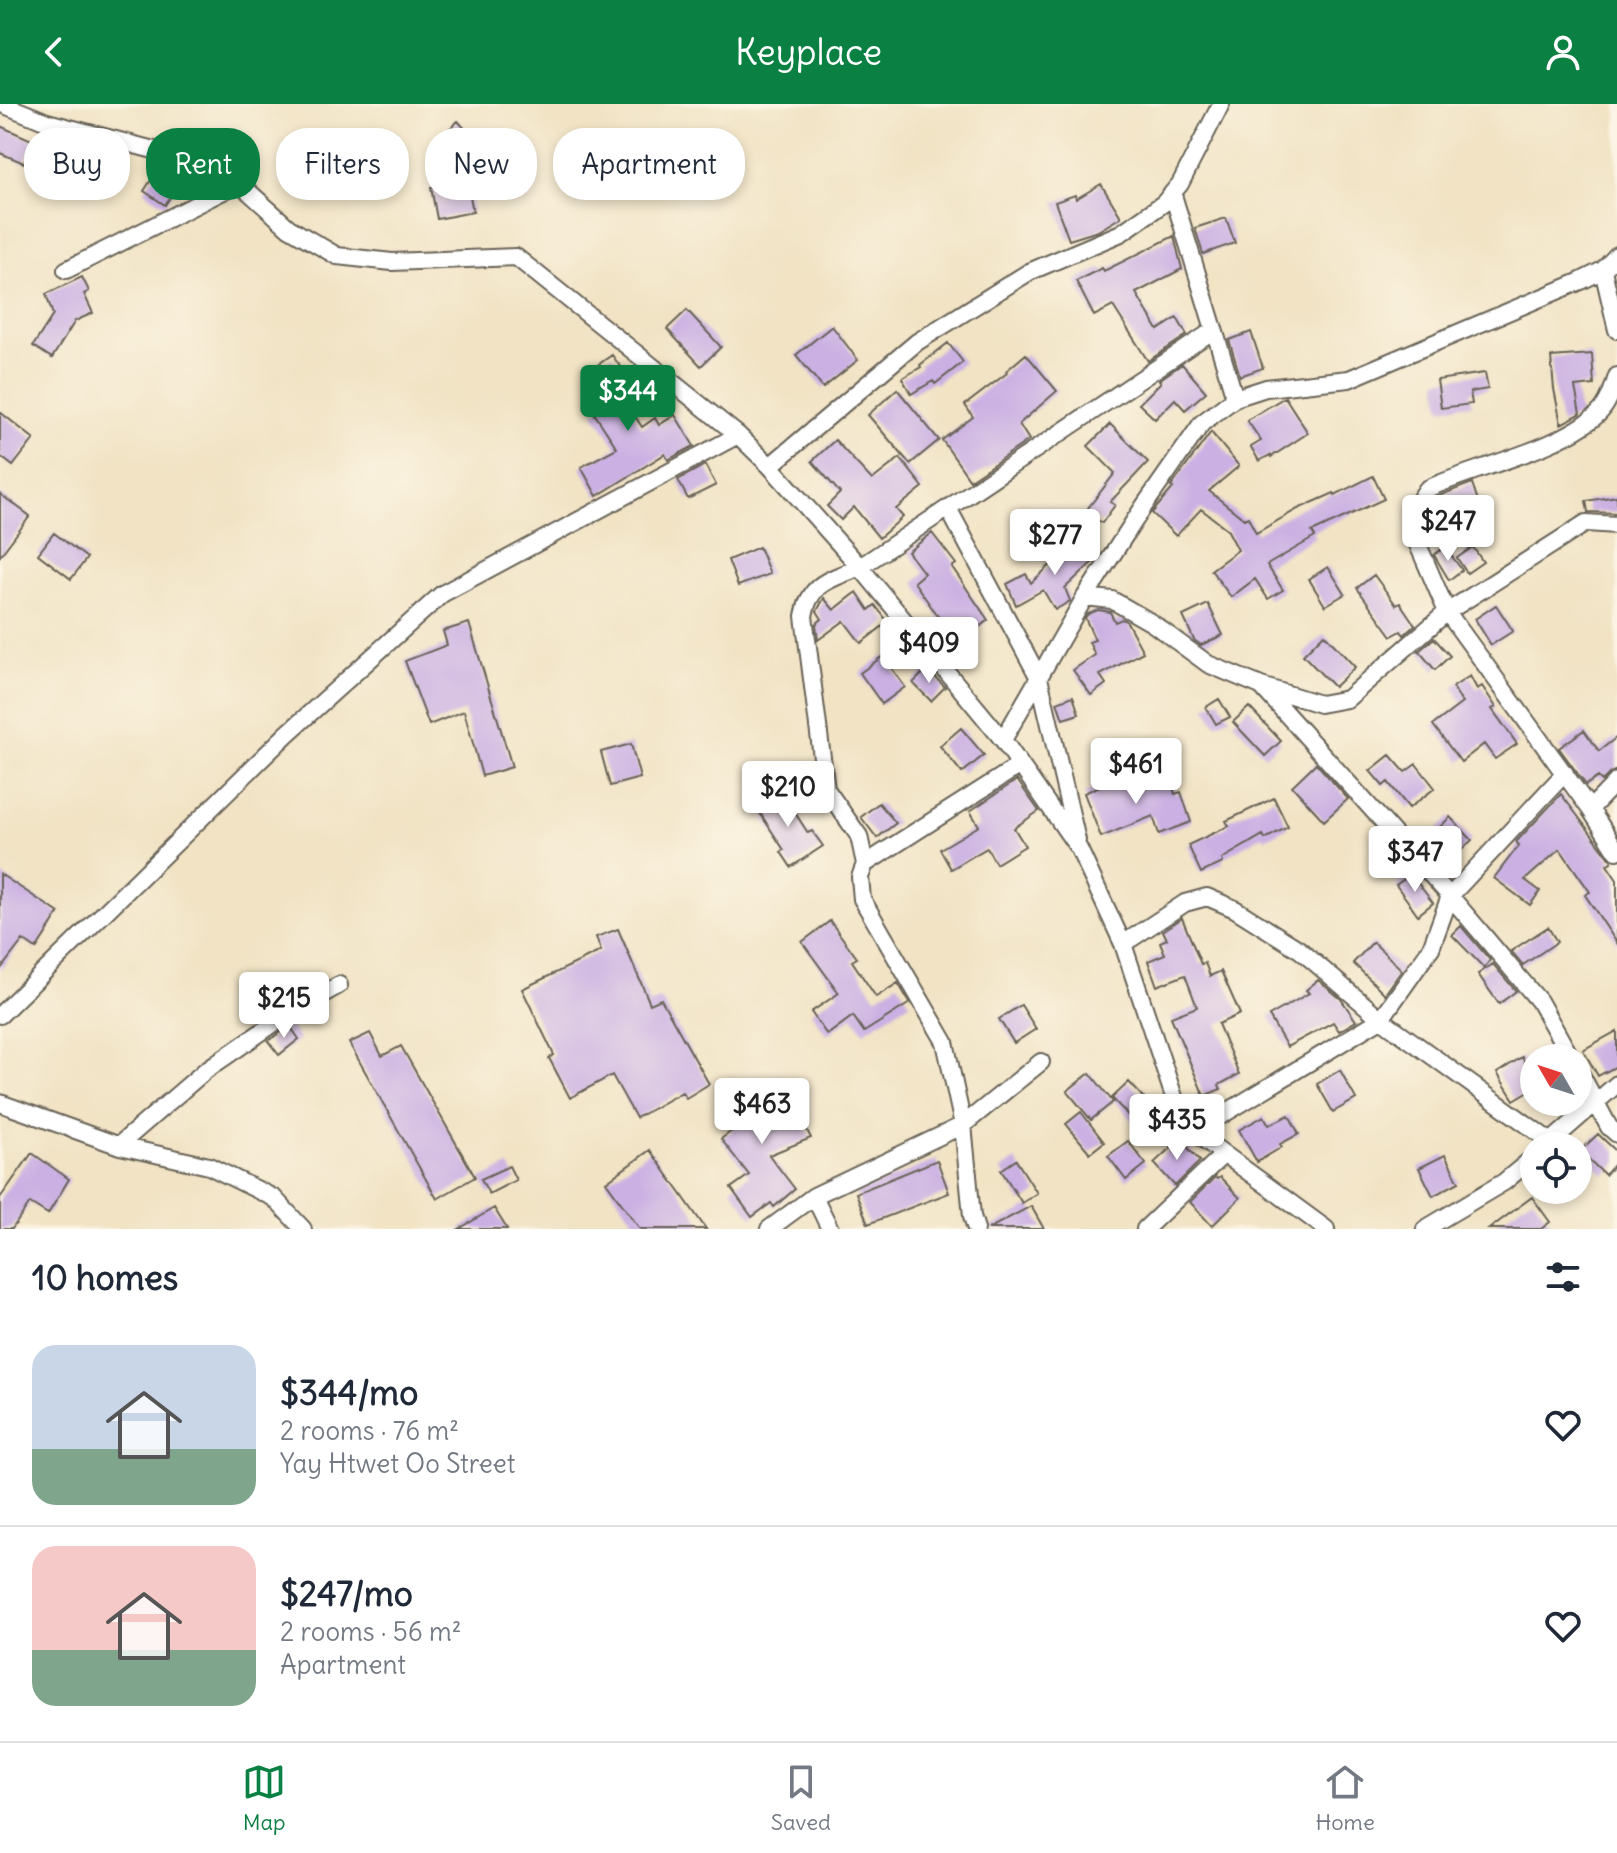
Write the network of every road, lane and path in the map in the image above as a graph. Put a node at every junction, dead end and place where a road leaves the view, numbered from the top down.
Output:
1 (2, 104) edge
2 (34, 104) edge
3 (1221, 104) edge
4 (47, 122) junction
5 (146, 148) edge
6 (1173, 195) junction
7 (205, 200) edge
8 (258, 200) edge
9 (1617, 255) edge
10 (66, 270) dead end
11 (1603, 270) junction
12 (1214, 330) junction
13 (1617, 330) edge
14 (1617, 376) edge
15 (1235, 398) junction
16 (738, 435) junction
17 (770, 466) junction
18 (948, 508) junction
19 (1617, 525) edge
20 (860, 567) junction
21 (1085, 597) junction
22 (1447, 612) junction
23 (1039, 678) junction
24 (1261, 686) junction
25 (1003, 740) junction
26 (1020, 765) junction
27 (1565, 773) junction
28 (1617, 781) edge
29 (1590, 809) junction
30 (1079, 849) junction
31 (1617, 851) edge
32 (865, 864) junction
33 (1450, 896) junction
34 (1123, 944) junction
35 (339, 985) dead end
36 (0, 1015) edge
37 (1381, 1019) junction
38 (1563, 1044) edge
39 (1041, 1062) dead end
40 (1617, 1084) edge
41 (1592, 1093) edge
42 (1596, 1100) junction
43 (0, 1103) edge
44 (963, 1125) junction
45 (1194, 1132) junction
46 (1533, 1132) edge
47 (1562, 1132) edge
48 (1617, 1134) edge
49 (119, 1145) junction
50 (1224, 1154) junction
51 (1520, 1169) edge
52 (814, 1196) junction
53 (303, 1229) edge
54 (769, 1229) edge
55 (830, 1229) edge
56 (976, 1229) edge
57 (1145, 1229) edge
58 (1326, 1229) edge
59 (1425, 1229) edge

1 - 4 street
2 - 4 street
3 - 6 street
4 - 5 street
6 - 12 street
6 - 17 street
7 - 10 street
8 - 16 street
9 - 11 street
11 - 13 street
11 - 15 street
12 - 15 street
12 - 18 street
14 - 22 street
15 - 21 street
16 - 17 street
16 - 36 street
17 - 20 street
18 - 20 street
18 - 23 street
19 - 22 street
20 - 25 street
20 - 32 street
21 - 23 street
21 - 24 street
22 - 24 street
22 - 27 street
23 - 25 street
23 - 30 street
24 - 33 street
25 - 26 street
26 - 30 street
26 - 32 street
27 - 29 street
27 - 33 street
28 - 29 street
29 - 31 street
30 - 34 street
32 - 44 street
33 - 37 street
33 - 38 street
34 - 37 street
34 - 45 street
35 - 49 street
37 - 45 street
37 - 46 street
39 - 44 street
40 - 42 street
41 - 42 street
42 - 47 street
42 - 48 street
43 - 49 street
44 - 52 street
44 - 56 street
45 - 50 street
49 - 53 street
50 - 57 street
50 - 58 street
51 - 59 street
52 - 54 street
52 - 55 street

